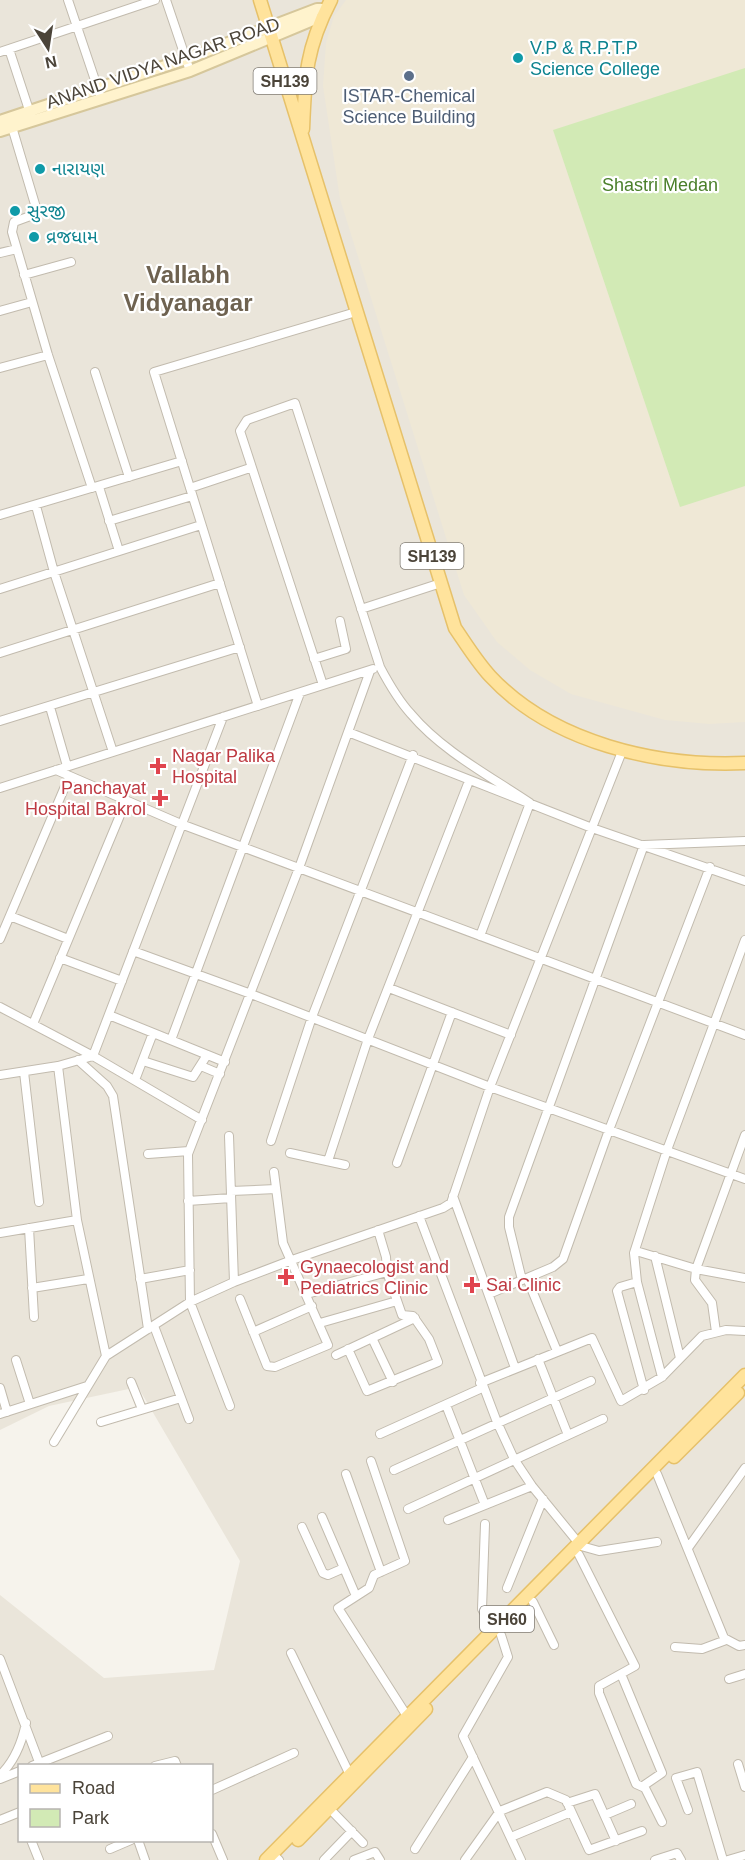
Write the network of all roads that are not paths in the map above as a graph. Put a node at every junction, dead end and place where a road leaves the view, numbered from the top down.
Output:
1 (68, 0) edge
2 (155, 0) edge
3 (166, 0) edge
4 (260, 0) edge
5 (322, 9) edge
6 (76, 25) junction
7 (270, 33) junction
8 (9, 49) junction
9 (0, 52) edge
10 (186, 60) junction
11 (190, 71) junction
12 (99, 93) junction
13 (31, 115) junction
14 (0, 121) edge
15 (12, 127) junction
16 (0, 131) edge
17 (303, 138) junction
18 (17, 249) junction
19 (0, 253) edge
20 (71, 262) dead end
21 (24, 275) junction
22 (32, 302) junction
23 (0, 311) edge
24 (357, 312) junction
25 (48, 355) junction
26 (0, 368) edge
27 (95, 372) dead end
28 (182, 461) junction
29 (250, 468) junction
30 (129, 477) junction
31 (95, 488) junction
32 (191, 492) junction
33 (36, 506) junction
34 (0, 515) edge
35 (109, 520) junction
36 (201, 525) junction
37 (119, 551) junction
38 (54, 572) junction
39 (220, 583) junction
40 (441, 583) junction
41 (0, 589) edge
42 (361, 609) junction
43 (340, 621) dead end
44 (73, 629) junction
45 (240, 647) junction
46 (0, 653) edge
47 (315, 659) junction
48 (380, 668) junction
49 (369, 670) junction
50 (323, 685) junction
51 (300, 693) junction
52 (94, 694) junction
53 (258, 706) junction
54 (50, 707) junction
55 (223, 717) junction
56 (0, 721) edge
57 (348, 732) junction
58 (623, 749) junction
59 (113, 752) junction
60 (413, 756) junction
61 (745, 763) edge
62 (67, 766) junction
63 (56, 771) junction
64 (69, 777) junction
65 (470, 781) junction
66 (0, 788) edge
67 (126, 801) junction
68 (530, 803) junction
69 (181, 824) junction
70 (592, 828) junction
71 (745, 841) edge
72 (644, 845) junction
73 (241, 846) junction
74 (710, 867) junction
75 (299, 868) junction
76 (745, 881) edge
77 (360, 891) junction
78 (419, 913) junction
79 (10, 916) junction
80 (480, 936) junction
81 (0, 939) edge
82 (68, 939) junction
83 (745, 940) edge
84 (133, 951) junction
85 (60, 958) junction
86 (541, 958) junction
87 (194, 973) junction
88 (594, 979) junction
89 (122, 981) junction
90 (389, 988) junction
91 (251, 994) junction
92 (657, 1002) junction
93 (0, 1006) edge
94 (452, 1012) junction
95 (109, 1015) junction
96 (312, 1017) junction
97 (714, 1023) junction
98 (33, 1024) junction
99 (153, 1033) junction
100 (510, 1035) junction
101 (745, 1035) edge
102 (368, 1039) junction
103 (171, 1040) junction
104 (207, 1055) junction
105 (93, 1056) junction
106 (78, 1060) junction
107 (143, 1061) junction
108 (225, 1062) junction
109 (432, 1064) junction
110 (58, 1066) junction
111 (201, 1066) junction
112 (24, 1072) junction
113 (220, 1074) junction
114 (0, 1075) edge
115 (135, 1080) junction
116 (490, 1087) junction
117 (548, 1108) junction
118 (202, 1120) junction
119 (609, 1130) junction
120 (745, 1135) edge
121 (229, 1136) dead end
122 (271, 1141) dead end
123 (667, 1150) junction
124 (189, 1151) junction
125 (290, 1153) dead end
126 (148, 1154) dead end
127 (328, 1161) junction
128 (397, 1163) dead end
129 (345, 1165) dead end
130 (274, 1172) dead end
131 (730, 1173) junction
132 (745, 1179) edge
133 (276, 1189) junction
134 (231, 1195) junction
135 (453, 1196) junction
136 (188, 1201) junction
137 (39, 1202) dead end
138 (419, 1216) junction
139 (77, 1220) junction
140 (29, 1228) junction
141 (378, 1230) junction
142 (0, 1233) edge
143 (636, 1251) junction
144 (655, 1256) junction
145 (292, 1260) junction
146 (696, 1269) junction
147 (190, 1270) junction
148 (387, 1272) junction
149 (745, 1278) edge
150 (88, 1279) junction
151 (140, 1279) junction
152 (524, 1279) junction
153 (234, 1282) junction
154 (637, 1282) junction
155 (32, 1288) junction
156 (307, 1294) junction
157 (489, 1294) junction
158 (240, 1299) dead end
159 (397, 1301) junction
160 (190, 1302) junction
161 (312, 1306) junction
162 (34, 1317) dead end
163 (415, 1318) junction
164 (320, 1323) junction
165 (151, 1328) junction
166 (745, 1331) edge
167 (254, 1332) junction
168 (716, 1332) junction
169 (372, 1338) junction
170 (348, 1349) junction
171 (557, 1351) junction
172 (336, 1355) dead end
173 (106, 1356) junction
174 (680, 1358) junction
175 (538, 1359) junction
176 (16, 1360) dead end
177 (515, 1368) junction
178 (745, 1375) edge
179 (662, 1377) junction
180 (591, 1381) dead end
181 (131, 1382) dead end
182 (393, 1382) junction
183 (481, 1385) junction
184 (87, 1386) junction
185 (745, 1386) edge
186 (0, 1388) edge
187 (644, 1390) junction
188 (181, 1398) junction
189 (553, 1398) junction
190 (30, 1404) junction
191 (446, 1405) junction
192 (230, 1406) dead end
193 (142, 1409) junction
194 (4, 1413) edge
195 (189, 1419) dead end
196 (603, 1419) dead end
197 (101, 1422) dead end
198 (498, 1424) junction
199 (380, 1434) dead end
200 (568, 1435) junction
201 (54, 1442) dead end
202 (460, 1442) junction
203 (514, 1458) junction
204 (370, 1461) dead end
205 (745, 1468) edge
206 (394, 1470) dead end
207 (346, 1474) dead end
208 (657, 1474) junction
209 (474, 1478) junction
210 (532, 1486) junction
211 (543, 1499) junction
212 (485, 1505) junction
213 (408, 1509) dead end
214 (322, 1517) dead end
215 (448, 1520) dead end
216 (484, 1524) dead end
217 (302, 1527) dead end
218 (657, 1542) dead end
219 (688, 1548) junction
220 (581, 1549) junction
221 (344, 1568) junction
222 (381, 1572) junction
223 (507, 1588) dead end
224 (356, 1596) junction
225 (533, 1602) junction
226 (498, 1633) junction
227 (726, 1640) junction
228 (745, 1645) edge
229 (554, 1646) dead end
230 (675, 1647) dead end
231 (291, 1653) dead end
232 (0, 1659) edge
233 (621, 1674) junction
234 (745, 1674) edge
235 (0, 1679) edge
236 (729, 1679) dead end
237 (14, 1694) junction
238 (407, 1716) junction
239 (26, 1722) junction
240 (108, 1736) dead end
241 (294, 1753) dead end
242 (473, 1757) junction
243 (36, 1764) edge
244 (163, 1764) edge
245 (176, 1764) edge
246 (738, 1764) dead end
247 (18, 1772) edge
248 (350, 1775) junction
249 (0, 1777) edge
250 (643, 1786) junction
251 (745, 1787) edge
252 (213, 1790) edge
253 (567, 1803) junction
254 (631, 1804) dead end
255 (329, 1808) junction
256 (688, 1810) dead end
257 (500, 1811) junction
258 (571, 1812) junction
259 (18, 1813) edge
260 (605, 1815) junction
261 (0, 1820) edge
262 (662, 1822) dead end
263 (352, 1831) junction
264 (642, 1831) dead end
265 (213, 1836) edge
266 (511, 1837) junction
267 (616, 1841) junction
268 (32, 1842) edge
269 (126, 1842) edge
270 (139, 1842) edge
271 (363, 1843) dead end
272 (110, 1849) dead end
273 (415, 1849) dead end
274 (745, 1855) edge
275 (39, 1860) edge
276 (145, 1860) edge
277 (223, 1860) edge
278 (266, 1860) edge
279 (278, 1860) edge
280 (324, 1860) edge
281 (354, 1860) edge
282 (380, 1860) edge
283 (465, 1860) edge
284 (521, 1860) edge
285 (655, 1860) edge
286 (681, 1860) edge
287 (723, 1860) edge
288 (728, 1860) edge

1 - 6 street
2 - 6 street
3 - 10 street
4 - 7 main road, SH139
5 - 7 main road, ANAND VIDYA NAGAR ROAD
5 - 17 main road
6 - 8 street
6 - 12 street
7 - 10 main road, ANAND VIDYA NAGAR ROAD
7 - 11 main road, ANAND VIDYA NAGAR ROAD
7 - 17 main road, SH139
8 - 9 street
8 - 13 street
10 - 11 street
10 - 12 main road, ANAND VIDYA NAGAR ROAD
11 - 12 main road, ANAND VIDYA NAGAR ROAD
12 - 13 main road, ANAND VIDYA NAGAR ROAD
13 - 14 main road, ANAND VIDYA NAGAR ROAD
13 - 15 main road, ANAND VIDYA NAGAR ROAD
15 - 16 main road, ANAND VIDYA NAGAR ROAD
15 - 18 street
17 - 24 main road, SH139
18 - 19 street
18 - 21 street
20 - 21 street
21 - 22 street
22 - 23 street
22 - 25 street
24 - 28 street
24 - 40 main road, SH139
25 - 26 street
25 - 31 street
27 - 30 street
28 - 30 street
28 - 32 street
29 - 32 street
29 - 42 street
29 - 47 street
30 - 31 street
31 - 33 street
31 - 35 street
32 - 35 street
32 - 36 street
33 - 34 street
33 - 38 street
35 - 37 street
36 - 37 street
36 - 39 street
37 - 38 street
38 - 41 street
38 - 44 street
39 - 44 street
39 - 45 street
40 - 42 street
40 - 58 main road, SH139
42 - 48 street
43 - 47 street
44 - 46 street
44 - 52 street
45 - 52 street
45 - 53 street
47 - 50 street
48 - 49 street
48 - 68 street
49 - 50 street
49 - 57 street
50 - 51 street
51 - 53 street
51 - 73 street
52 - 54 street
52 - 59 street
53 - 55 street
54 - 56 street
54 - 62 street
55 - 59 street
55 - 69 street
57 - 60 street
57 - 75 street
58 - 61 main road, SH139
58 - 70 street
59 - 62 street
60 - 65 street
60 - 77 street
62 - 63 street
63 - 64 street
63 - 66 street
64 - 67 street
64 - 79 street
65 - 68 street
65 - 78 street
67 - 69 street
67 - 82 street
68 - 70 street
68 - 80 street
69 - 73 street
69 - 84 street
70 - 72 street
70 - 86 street
71 - 72 street
72 - 74 street
72 - 88 street
73 - 75 street
73 - 87 street
74 - 76 street
74 - 92 street
75 - 77 street
75 - 91 street
77 - 78 street
77 - 96 street
78 - 80 street
78 - 90 street
79 - 81 street
79 - 82 street
80 - 86 street
82 - 85 street
83 - 97 street
84 - 87 street
84 - 89 street
85 - 89 street
85 - 98 street
86 - 88 street
86 - 100 street
87 - 91 street
87 - 103 street
88 - 92 street
88 - 117 street
89 - 95 street
90 - 94 street
90 - 102 street
91 - 96 street
91 - 108 street
92 - 97 street
92 - 119 street
93 - 98 street
94 - 100 street
94 - 109 street
95 - 99 street
95 - 105 street
96 - 102 street
96 - 122 street
97 - 101 street
97 - 123 street
98 - 105 street
99 - 103 street
99 - 107 street
100 - 116 street
102 - 109 street
102 - 127 street
103 - 104 street
104 - 108 street
104 - 111 street
105 - 106 street
105 - 115 street
106 - 110 street
106 - 151 street
107 - 111 street
107 - 115 street
108 - 113 street
109 - 116 street
109 - 128 street
110 - 112 street
110 - 139 street
111 - 113 street
112 - 114 street
112 - 137 street
113 - 118 street
115 - 118 street
116 - 117 street
116 - 135 street
117 - 119 street
117 - 152 street
118 - 124 street
119 - 123 street
119 - 152 street
120 - 131 street
121 - 134 street
123 - 131 street
123 - 143 street
124 - 126 street
124 - 136 street
125 - 127 street
127 - 129 street
130 - 133 street
131 - 132 street
131 - 146 street
133 - 134 street
133 - 145 street
134 - 136 street
134 - 153 street
135 - 138 street
135 - 157 street
136 - 147 street
138 - 141 street
138 - 183 street
139 - 140 street
139 - 150 street
140 - 142 street
140 - 155 street
141 - 145 street
141 - 148 street
143 - 144 street
143 - 154 street
144 - 146 street
144 - 174 street
145 - 153 street
145 - 156 street
146 - 149 street
146 - 168 street
147 - 151 street
147 - 160 street
148 - 156 street
148 - 159 street
150 - 155 street
150 - 173 street
151 - 165 street
152 - 157 street
152 - 171 street
153 - 160 street
154 - 179 street
154 - 187 street
155 - 162 street
156 - 161 street
157 - 177 street
158 - 167 street
159 - 163 street
159 - 164 street
160 - 165 street
160 - 192 street
161 - 164 street
161 - 167 street
163 - 169 street
163 - 182 street
164 - 167 street
165 - 173 street
165 - 188 street
166 - 168 street
168 - 174 street
169 - 170 street
169 - 182 street
170 - 172 street
170 - 182 street
171 - 175 street
171 - 187 street
173 - 184 street
174 - 179 street
175 - 177 street
175 - 189 street
176 - 190 street
177 - 183 street
178 - 220 main road, SH60
179 - 187 street
180 - 189 street
181 - 193 street
183 - 191 street
183 - 198 street
184 - 190 street
184 - 201 street
185 - 208 main road, SH60
186 - 194 street
188 - 193 street
188 - 195 street
189 - 198 street
189 - 200 street
190 - 194 street
191 - 199 street
191 - 202 street
193 - 197 street
196 - 200 street
198 - 202 street
198 - 203 street
200 - 203 street
202 - 206 street
202 - 209 street
203 - 209 street
203 - 210 street
204 - 222 street
205 - 219 street
207 - 222 street
208 - 219 street
208 - 220 main road, SH60
209 - 212 street
209 - 213 street
210 - 211 street
210 - 212 street
211 - 220 street
211 - 223 street
212 - 215 street
214 - 221 street
216 - 226 street
217 - 221 street
218 - 220 street
219 - 227 street
220 - 225 main road, SH60
220 - 226 main road, SH60
220 - 233 street
221 - 224 street
222 - 224 street
224 - 238 street
225 - 226 main road, SH60
225 - 229 street
226 - 238 main road, SH60
226 - 242 street
226 - 255 main road, SH60
227 - 228 street
227 - 230 street
231 - 248 street
232 - 237 street
233 - 250 street
233 - 250 street
234 - 236 street
235 - 237 street
237 - 239 street
238 - 248 main road, SH60
239 - 243 street
239 - 249 street
240 - 243 street
241 - 252 street
242 - 257 street
242 - 273 street
244 - 245 street
246 - 251 street
247 - 249 street
248 - 278 main road, SH60
250 - 262 street
253 - 257 street
253 - 258 street
253 - 260 street
254 - 260 street
255 - 263 street
255 - 279 main road, SH60
256 - 287 street
257 - 266 street
257 - 283 street
258 - 266 street
258 - 267 street
259 - 261 street
260 - 267 street
263 - 271 street
263 - 280 street
264 - 267 street
265 - 277 street
266 - 284 street
268 - 275 street
269 - 272 street
270 - 276 street
274 - 288 street
281 - 282 street
285 - 286 street

